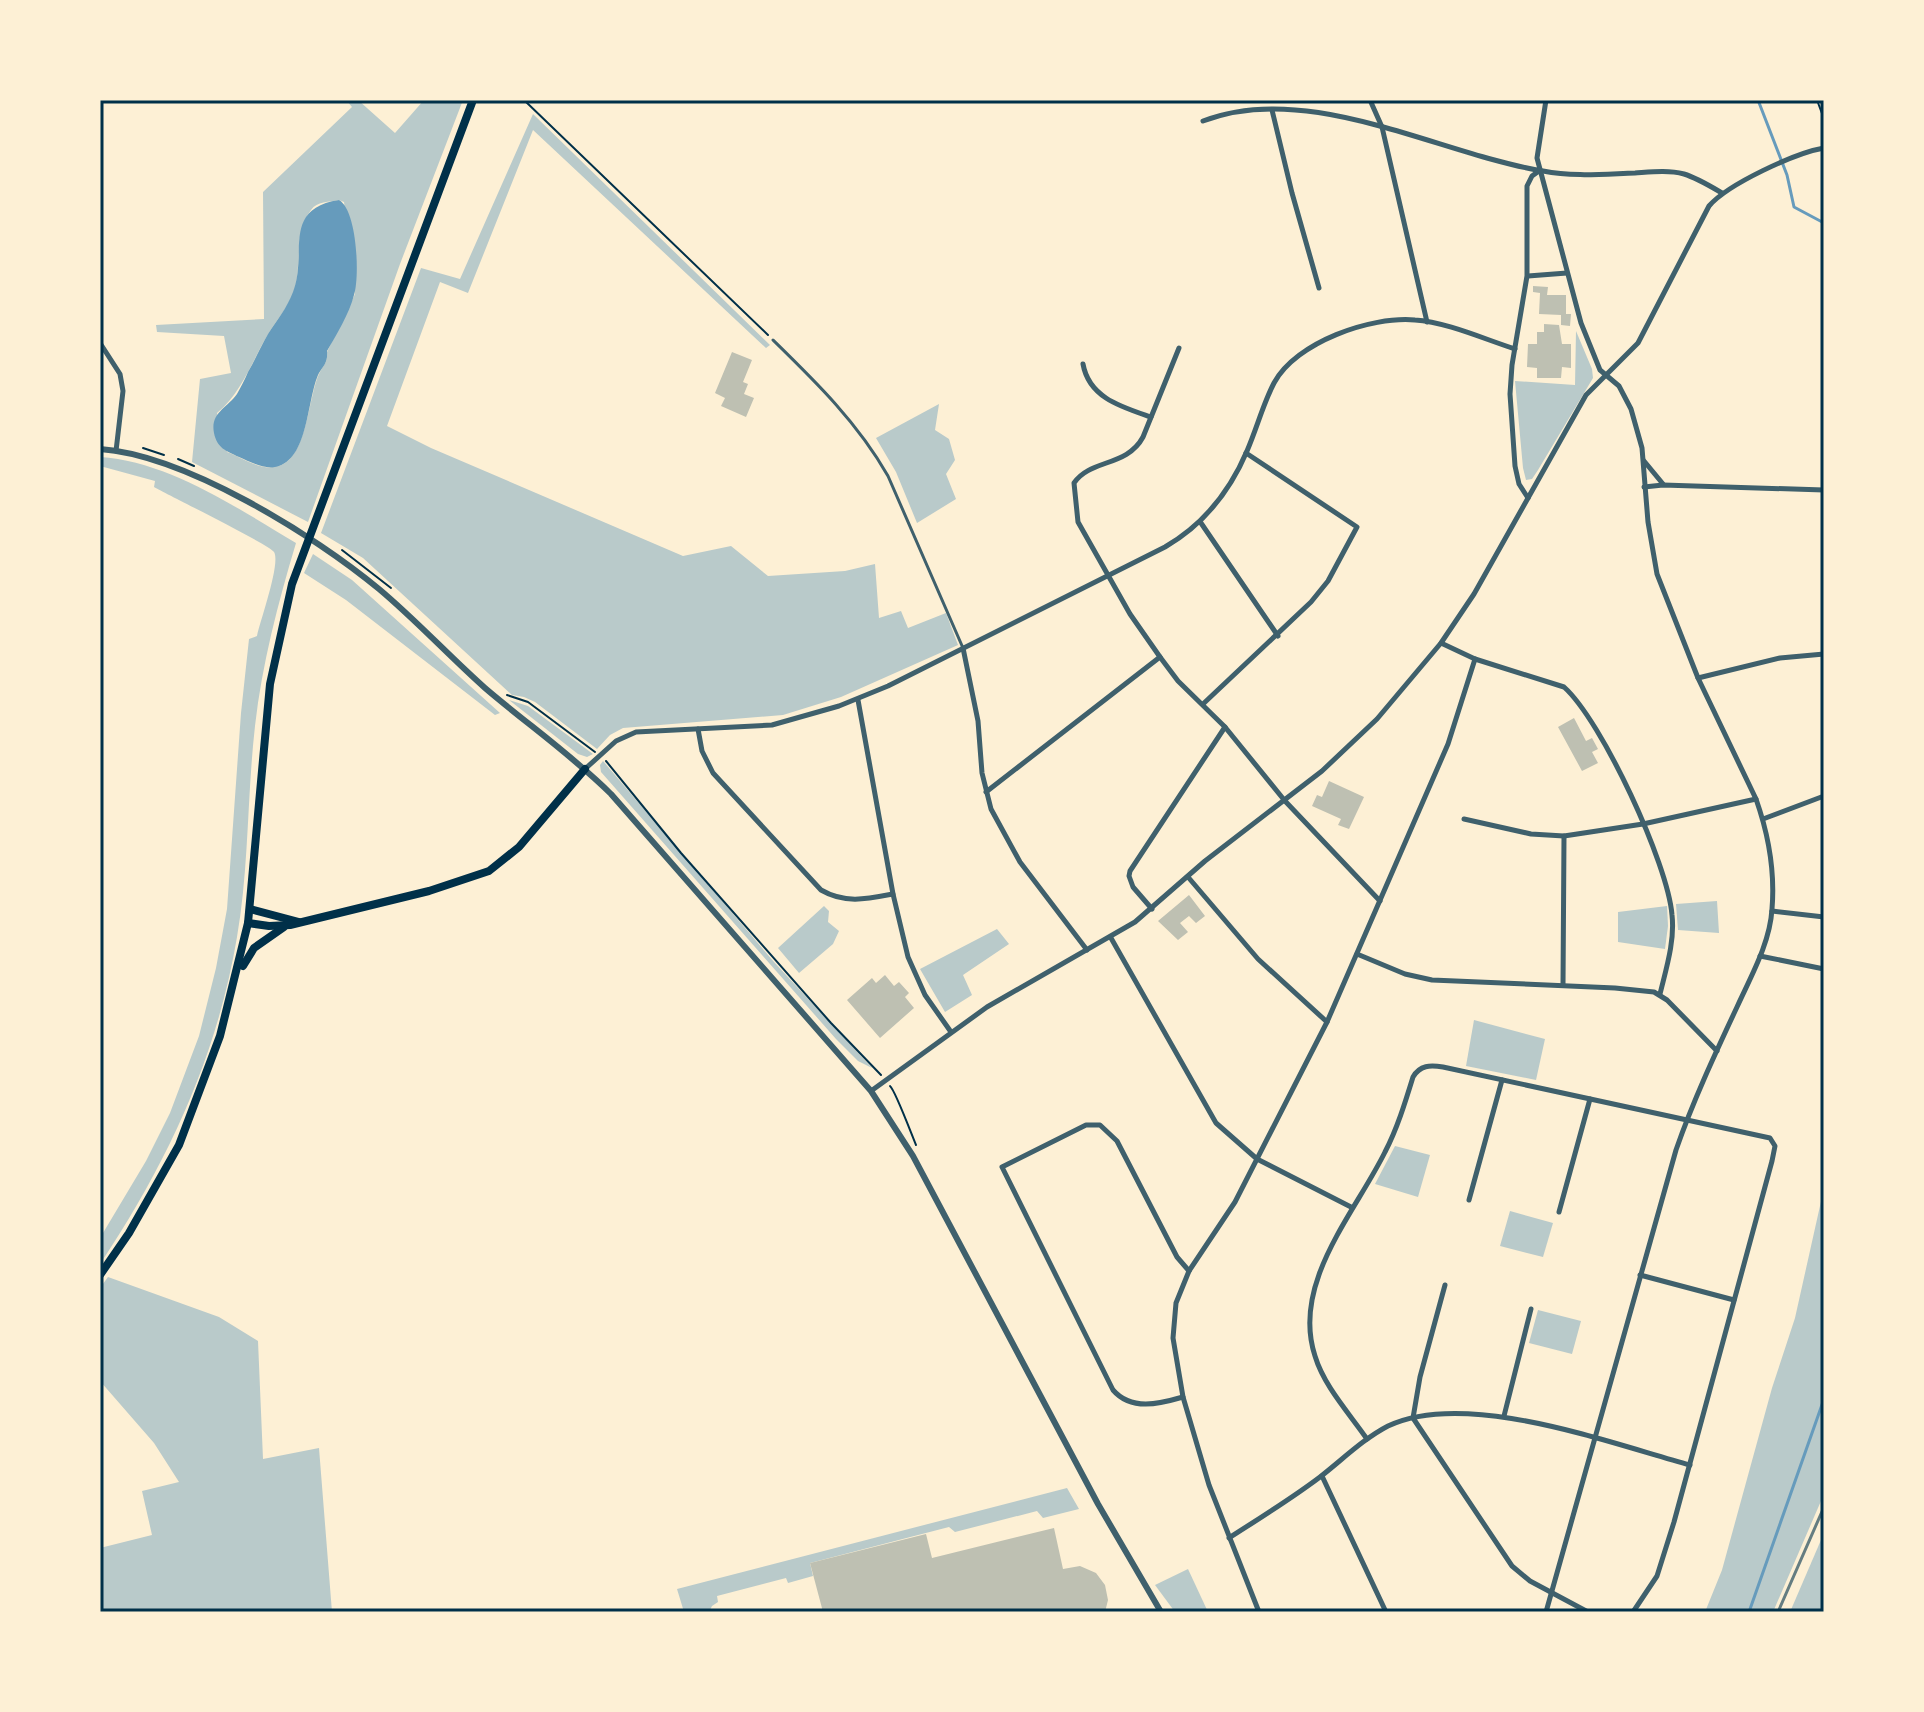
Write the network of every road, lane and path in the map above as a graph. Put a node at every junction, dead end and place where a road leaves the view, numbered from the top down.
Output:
1 (473, 100) edge
2 (524, 100) edge
3 (1370, 100) edge
4 (1546, 100) edge
5 (1817, 100) edge
6 (1272, 110) junction
7 (1824, 119) edge
8 (1203, 121) dead end
9 (1382, 127) junction
10 (1824, 148) edge
11 (1539, 171) junction
12 (1722, 193) junction
13 (1567, 273) junction
14 (1527, 276) junction
15 (1319, 288) dead end
16 (1427, 322) junction
17 (773, 340) joint
18 (100, 343) edge
19 (1179, 348) dead end
20 (1515, 349) junction
21 (1083, 364) dead end
22 (1604, 375) junction
23 (1151, 417) junction
24 (100, 449) edge
25 (116, 451) junction
26 (1246, 453) junction
27 (1643, 459) junction
28 (1663, 485) junction
29 (1644, 487) junction
30 (1824, 490) edge
31 (1528, 498) junction
32 (1201, 523) junction
33 (333, 544) dead end
34 (1109, 577) junction
35 (392, 589) dead end
36 (1278, 636) junction
37 (1441, 643) junction
38 (963, 648) junction
39 (1824, 654) edge
40 (1160, 657) junction
41 (1475, 659) junction
42 (1698, 678) junction
43 (507, 695) dead end
44 (858, 700) junction
45 (1203, 704) junction
46 (1225, 727) junction
47 (698, 729) junction
48 (594, 751) dead end
49 (606, 762) dead end
50 (585, 769) junction
51 (986, 792) junction
52 (1824, 796) edge
53 (1756, 799) junction
54 (1285, 801) junction
55 (1464, 819) dead end
56 (1763, 819) junction
57 (1643, 824) junction
58 (1564, 836) junction
59 (1188, 877) junction
60 (893, 894) junction
61 (1380, 901) junction
62 (250, 909) junction
63 (1152, 909) junction
64 (1772, 911) junction
65 (1824, 917) edge
66 (300, 922) junction
67 (248, 923) junction
68 (284, 926) junction
69 (1111, 938) junction
70 (1087, 950) junction
71 (1357, 954) junction
72 (1760, 956) junction
73 (1824, 969) edge
74 (236, 982) junction
75 (1563, 985) junction
76 (1660, 994) junction
77 (1327, 1022) junction
78 (951, 1032) junction
79 (1717, 1051) junction
80 (885, 1080) junction
81 (1502, 1080) junction
82 (871, 1091) junction
83 (1590, 1099) junction
84 (1686, 1120) junction
85 (920, 1154) dead end
86 (1257, 1159) junction
87 (1469, 1200) dead end
88 (1351, 1207) junction
89 (1559, 1212) dead end
90 (1189, 1271) junction
91 (100, 1275) edge
92 (1640, 1275) junction
93 (1445, 1285) dead end
94 (1734, 1300) junction
95 (1531, 1309) dead end
96 (1183, 1397) junction
97 (1504, 1416) junction
98 (1413, 1418) junction
99 (1367, 1439) junction
100 (1595, 1440) junction
101 (1690, 1465) junction
102 (1322, 1476) junction
103 (1229, 1538) junction
104 (1552, 1593) junction
105 (1161, 1612) edge
106 (1259, 1612) edge
107 (1386, 1612) edge
108 (1546, 1612) edge
109 (1588, 1612) edge
110 (1633, 1612) edge

1 - 62 main road
2 - 17 path
3 - 9 street
4 - 11 street
5 - 7 path
6 - 8 street
6 - 9 street
6 - 15 street
9 - 11 street
9 - 16 street
10 - 12 street
11 - 12 street
11 - 13 street
11 - 14 street
12 - 22 street
13 - 14 street
13 - 22 street
14 - 20 street
16 - 20 street
16 - 26 street
17 - 38 lane
18 - 25 street
19 - 23 street
20 - 31 street
21 - 23 street
22 - 27 street
22 - 31 street
23 - 34 street
24 - 25 street
25 - 50 street
26 - 32 street
26 - 36 street
27 - 28 street
27 - 29 street
28 - 29 street
28 - 30 street
29 - 42 street
31 - 37 street
32 - 34 street
32 - 36 street
33 - 35 path
34 - 38 street
34 - 40 street
36 - 45 street
37 - 41 street
37 - 54 street
38 - 44 street
38 - 51 street
39 - 42 street
40 - 45 street
40 - 51 street
41 - 57 street
41 - 61 street
42 - 53 street
43 - 48 path
44 - 47 street
44 - 60 street
45 - 46 street
46 - 54 street
46 - 63 street
47 - 50 street
47 - 60 street
49 - 80 path
50 - 66 main road
50 - 82 street
51 - 70 street
52 - 56 street
53 - 56 street
53 - 57 street
54 - 59 street
54 - 61 street
55 - 58 street
56 - 64 street
57 - 58 street
57 - 76 street
58 - 75 street
59 - 63 street
59 - 77 street
60 - 78 street
61 - 71 street
62 - 66 main road
62 - 67 main road
63 - 69 street
64 - 65 street
64 - 72 street
66 - 68 main road
67 - 68 main road
67 - 74 main road
68 - 74 main road
69 - 70 street
69 - 86 street
70 - 78 street
71 - 75 street
71 - 77 street
72 - 73 street
72 - 79 street
74 - 91 main road
75 - 76 street
76 - 79 street
77 - 86 street
78 - 80 street
79 - 84 street
80 - 82 street
80 - 85 path
81 - 83 street
81 - 87 street
81 - 88 street
82 - 105 street
83 - 84 street
83 - 89 street
84 - 92 street
84 - 94 street
86 - 88 street
86 - 90 street
88 - 99 street
90 - 96 street
90 - 96 street
92 - 94 street
92 - 100 street
93 - 98 street
94 - 101 street
95 - 97 street
96 - 103 street
97 - 98 street
97 - 100 street
98 - 99 street
98 - 104 street
99 - 102 street
100 - 101 street
100 - 104 street
101 - 110 street
102 - 103 street
102 - 107 street
103 - 106 street
104 - 108 street
104 - 109 street

